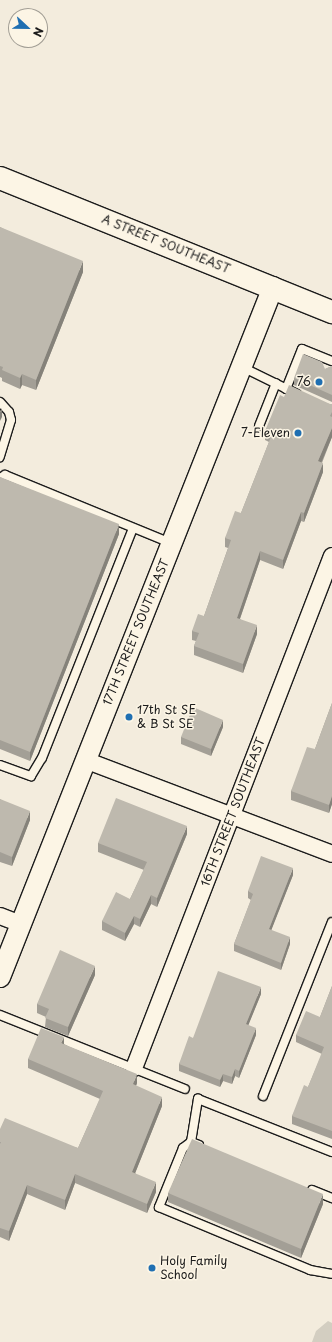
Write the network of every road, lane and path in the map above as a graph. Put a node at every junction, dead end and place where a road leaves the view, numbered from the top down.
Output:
1 (0, 178) edge
2 (273, 287) junction
3 (332, 312) edge
4 (332, 360) edge
5 (242, 367) junction
6 (327, 371) edge
7 (276, 383) junction
8 (286, 389) junction
9 (307, 398) edge
10 (0, 402) edge
11 (258, 426) dead end
12 (0, 457) edge
13 (0, 478) edge
14 (134, 528) junction
15 (171, 543) junction
16 (332, 556) edge
17 (85, 760) junction
18 (0, 764) edge
19 (232, 814) junction
20 (332, 854) edge
21 (0, 916) edge
22 (332, 922) edge
23 (21, 924) junction
24 (0, 977) edge
25 (0, 1015) edge
26 (134, 1068) junction
27 (185, 1089) dead end
28 (263, 1096) dead end
29 (191, 1142) junction
30 (206, 1148) edge
31 (332, 1152) edge
32 (302, 1186) edge
33 (332, 1198) edge
34 (332, 1274) edge

1 - 2 main road, A STREET SOUTHEAST
2 - 3 main road, A STREET SOUTHEAST
2 - 5 street, 17TH STREET SOUTHEAST
4 - 6 lane
4 - 8 lane
5 - 7 lane
5 - 15 street, 17TH STREET SOUTHEAST
7 - 8 lane
7 - 11 lane
8 - 9 lane
10 - 12 lane
13 - 14 lane
14 - 15 lane
14 - 18 lane
15 - 17 street, 17TH STREET SOUTHEAST
16 - 19 street, 16TH STREET SOUTHEAST
17 - 19 street
17 - 23 street, 17TH STREET SOUTHEAST
19 - 20 street
19 - 26 street, 16TH STREET SOUTHEAST
21 - 23 street
22 - 28 lane
23 - 24 street, 17TH STREET SOUTHEAST
25 - 26 lane
26 - 27 lane
29 - 30 lane
29 - 31 lane
29 - 34 lane
32 - 33 lane

